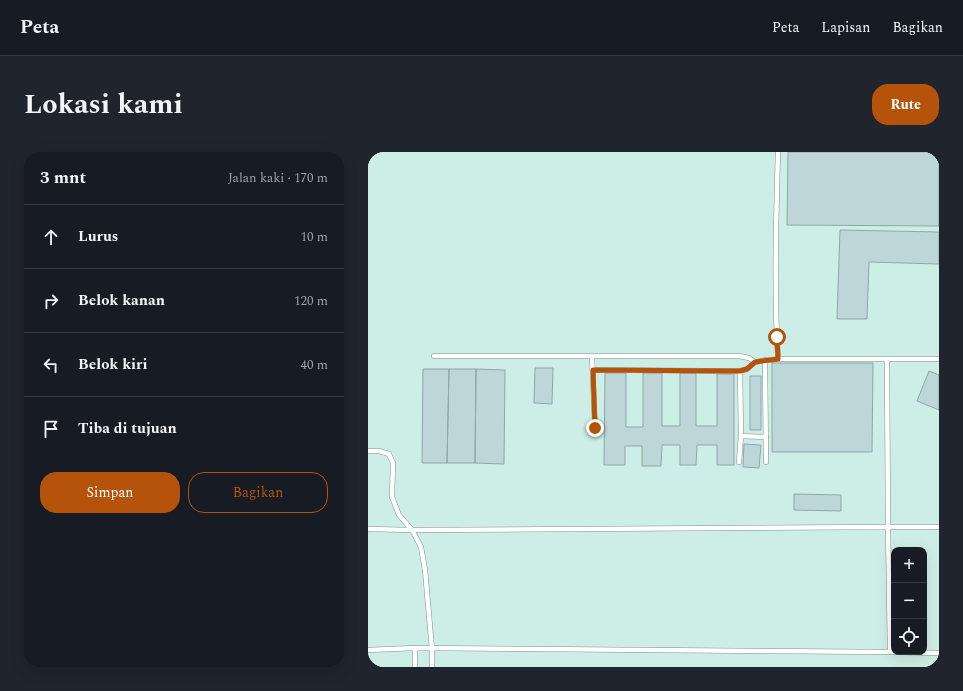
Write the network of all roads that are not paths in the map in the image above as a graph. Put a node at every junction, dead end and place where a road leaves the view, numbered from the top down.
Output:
1 (778, 152) edge
2 (434, 356) dead end
3 (592, 356) junction
4 (778, 359) junction
5 (887, 359) junction
6 (939, 359) edge
7 (765, 360) junction
8 (755, 362) junction
9 (593, 370) junction
10 (740, 371) junction
11 (595, 428) dead end
12 (741, 436) junction
13 (766, 437) junction
14 (368, 451) edge
15 (739, 462) dead end
16 (766, 462) dead end
17 (888, 527) junction
18 (939, 527) edge
19 (368, 529) edge
20 (412, 530) junction
21 (415, 648) junction
22 (432, 649) junction
23 (368, 650) edge
24 (890, 652) junction
25 (939, 653) edge
26 (415, 667) edge
27 (432, 667) edge

1 - 4 lane
2 - 3 lane
3 - 8 lane
3 - 9 lane
4 - 5 lane
4 - 7 lane
5 - 6 lane
5 - 17 lane
7 - 8 lane
7 - 13 lane
8 - 10 lane
9 - 10 lane
9 - 11 lane
10 - 12 lane
12 - 13 lane
12 - 15 lane
13 - 16 lane
14 - 20 lane
17 - 18 lane
17 - 20 lane
17 - 24 lane
19 - 20 lane
20 - 22 lane
21 - 22 lane
21 - 23 lane
21 - 26 lane
22 - 24 lane
22 - 27 lane
24 - 25 lane

